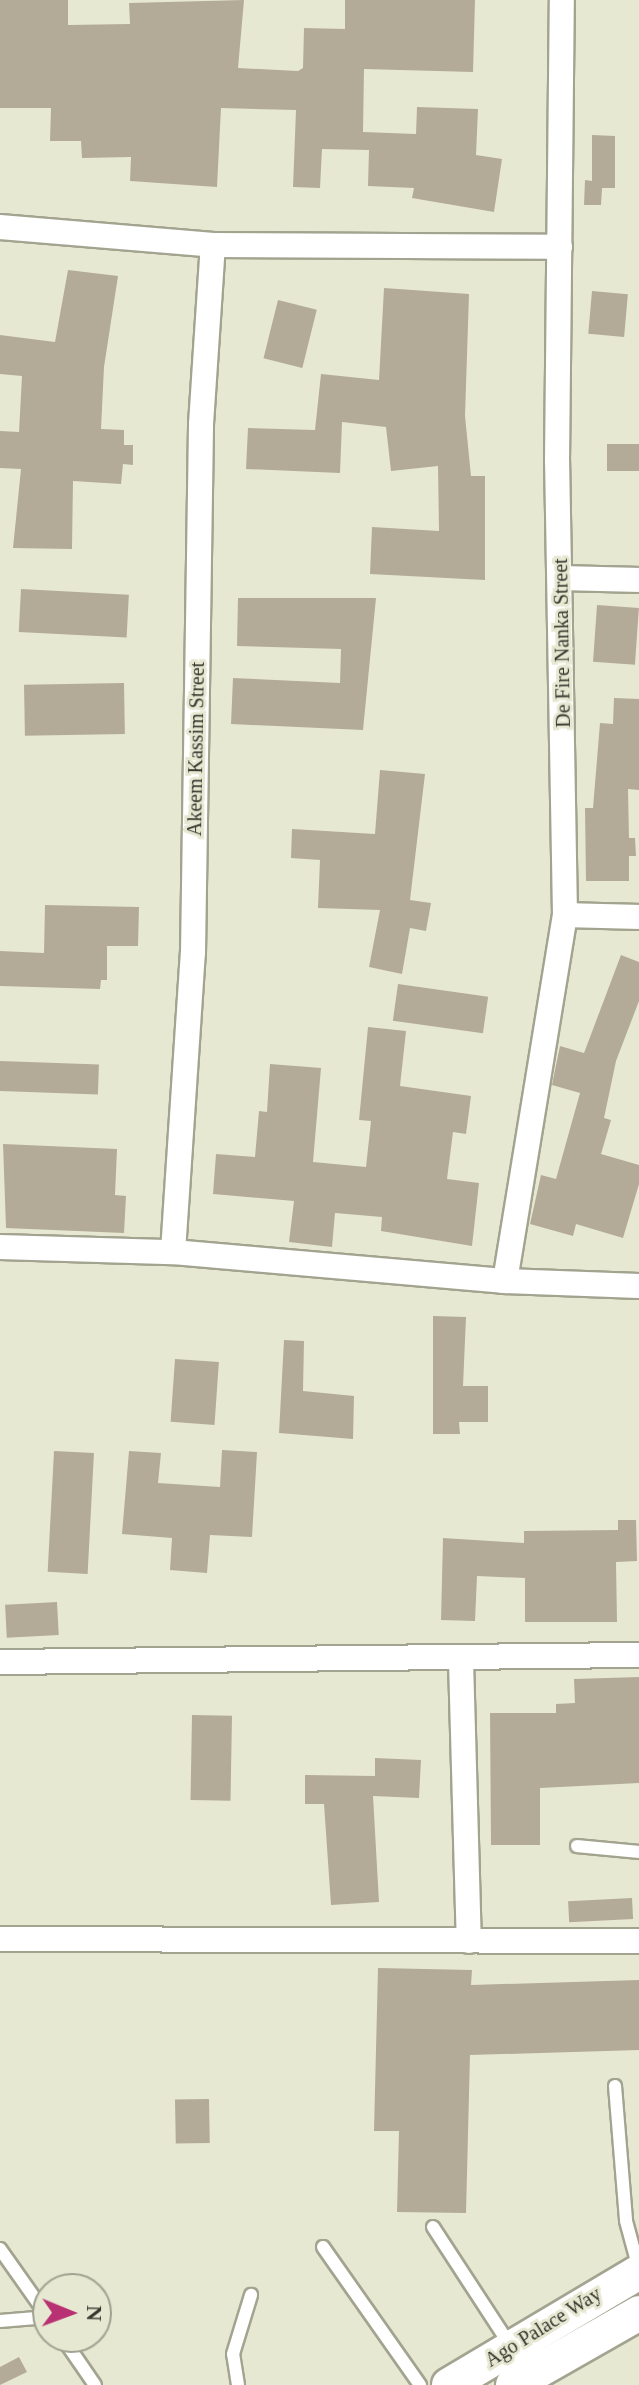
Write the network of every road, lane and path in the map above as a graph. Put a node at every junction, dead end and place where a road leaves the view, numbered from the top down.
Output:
1 (562, 0) edge
2 (0, 227) edge
3 (213, 245) junction
4 (560, 247) junction
5 (562, 578) junction
6 (639, 580) edge
7 (565, 915) junction
8 (639, 917) edge
9 (0, 1247) edge
10 (173, 1252) junction
11 (505, 1281) junction
12 (639, 1286) edge
13 (639, 1655) edge
14 (461, 1661) junction
15 (0, 1662) edge
16 (577, 1846) dead end
17 (639, 1852) edge
18 (0, 1939) edge
19 (469, 1941) junction
20 (639, 1941) edge
21 (615, 2086) dead end
22 (433, 2227) dead end
23 (323, 2247) dead end
24 (0, 2249) edge
25 (639, 2271) edge
26 (251, 2295) dead end
27 (636, 2318) edge
28 (0, 2321) edge
29 (511, 2347) junction
30 (73, 2353) edge
31 (95, 2385) edge
32 (238, 2385) edge
33 (420, 2385) edge
34 (449, 2385) edge
35 (513, 2385) edge

1 - 4 street, De Fire Nanka Street
2 - 3 street
3 - 4 street
3 - 10 street, Akeem Kassim Street
4 - 5 street, De Fire Nanka Street
5 - 6 street
5 - 7 street, De Fire Nanka Street
7 - 8 street
7 - 11 street, De Fire Nanka Street
9 - 10 street
10 - 11 street
11 - 12 street
13 - 14 street
14 - 15 street
14 - 19 street
16 - 17 lane
18 - 19 street
19 - 20 street
21 - 25 lane
22 - 29 lane
23 - 33 lane
24 - 28 lane
25 - 29 main road, Ago Palace Way
26 - 32 lane
27 - 35 main road, Ago Palace Way
29 - 34 main road, Ago Palace Way
30 - 31 lane

